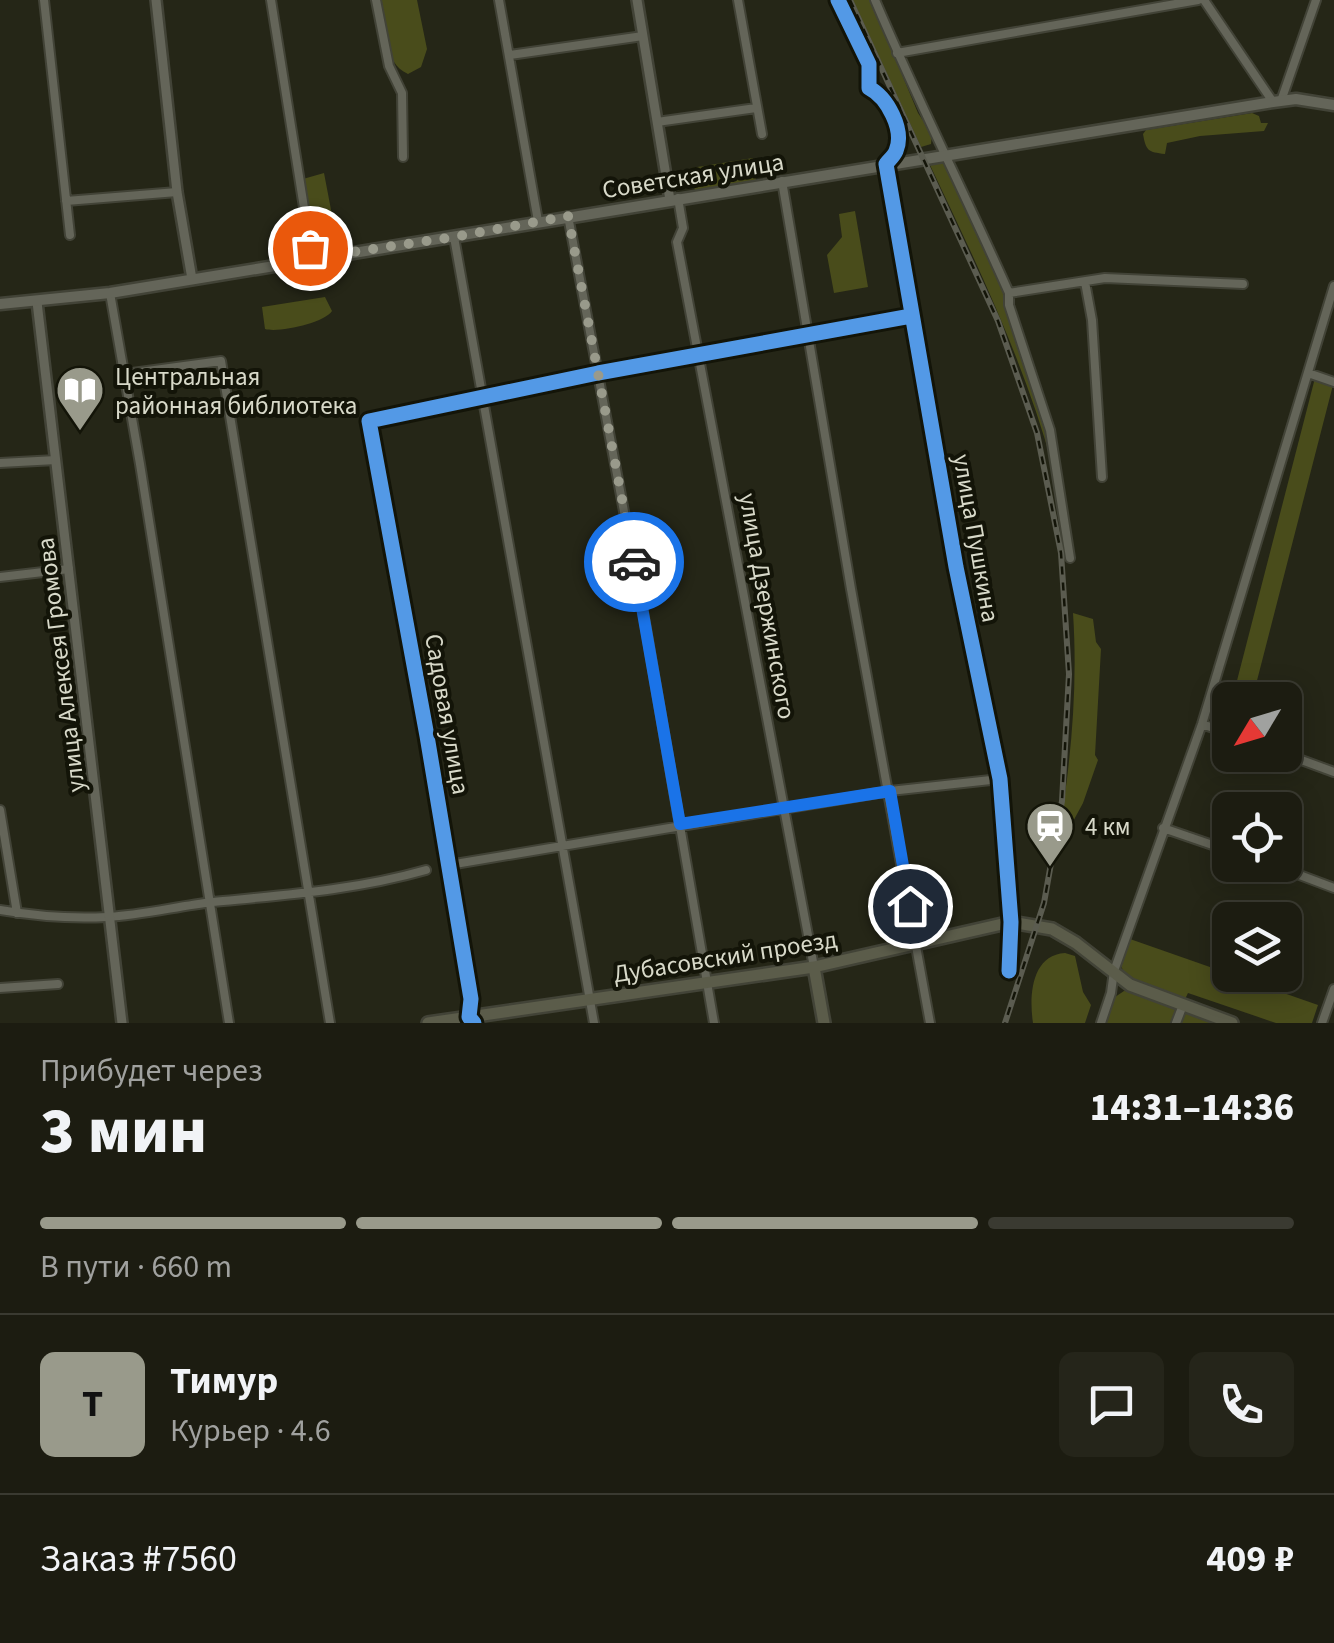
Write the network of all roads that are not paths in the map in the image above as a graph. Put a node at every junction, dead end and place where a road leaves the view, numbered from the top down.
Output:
1 (44, 0) edge
2 (156, 0) edge
3 (270, 0) edge
4 (376, 0) edge
5 (500, 0) edge
6 (637, 0) edge
7 (738, 0) edge
8 (838, 0) edge
9 (874, 0) edge
10 (1201, 0) edge
11 (1316, 0) edge
12 (643, 36) junction
13 (897, 53) junction
14 (510, 55) junction
15 (1277, 101) junction
16 (1334, 105) edge
17 (756, 108) junction
18 (657, 122) junction
19 (762, 134) dead end
20 (948, 154) junction
21 (403, 157) dead end
22 (886, 164) junction
23 (782, 180) junction
24 (177, 192) junction
25 (674, 199) junction
26 (66, 201) junction
27 (568, 216) junction
28 (538, 221) junction
29 (70, 234) dead end
30 (454, 237) junction
31 (312, 258) junction
32 (192, 279) junction
33 (1085, 282) junction
34 (1244, 284) dead end
35 (1334, 286) edge
36 (1009, 292) junction
37 (110, 293) junction
38 (37, 302) junction
39 (0, 304) edge
40 (911, 316) junction
41 (806, 334) junction
42 (698, 354) junction
43 (598, 373) junction
44 (1308, 373) junction
45 (124, 374) junction
46 (1334, 382) edge
47 (481, 396) junction
48 (56, 460) junction
49 (0, 463) edge
50 (1102, 476) dead end
51 (1070, 558) dead end
52 (68, 569) junction
53 (0, 577) edge
54 (1202, 724) junction
55 (1212, 728) edge
56 (1302, 760) edge
57 (1334, 772) edge
58 (1000, 779) junction
59 (890, 791) junction
60 (783, 809) junction
61 (0, 810) edge
62 (680, 824) junction
63 (1163, 828) junction
64 (1212, 845) edge
65 (562, 846) junction
66 (450, 865) junction
67 (426, 870) dead end
68 (1302, 876) edge
69 (1334, 888) edge
70 (310, 893) junction
71 (209, 902) junction
72 (0, 910) edge
73 (17, 913) junction
74 (108, 917) junction
75 (1010, 922) junction
76 (917, 944) junction
77 (814, 966) junction
78 (1009, 971) dead end
79 (1114, 971) junction
80 (707, 983) junction
81 (58, 984) dead end
82 (0, 988) edge
83 (1334, 989) edge
84 (590, 1000) junction
85 (1182, 1006) junction
86 (470, 1021) edge
87 (122, 1023) edge
88 (228, 1023) edge
89 (330, 1023) edge
90 (428, 1023) edge
91 (594, 1023) edge
92 (714, 1023) edge
93 (824, 1023) edge
94 (930, 1023) edge
95 (1101, 1023) edge
96 (1176, 1023) edge
97 (1232, 1023) edge
98 (1322, 1023) edge

1 - 26 street
2 - 24 street
3 - 31 street
4 - 21 street
5 - 14 street
6 - 12 street
7 - 17 street
8 - 22 street, улица Пушкина
9 - 13 street
10 - 13 street
10 - 15 street
11 - 15 street
12 - 14 street
12 - 18 street
13 - 20 street
14 - 28 street
15 - 16 main road, Советская улица
15 - 20 main road, Советская улица
17 - 18 street
17 - 19 street
18 - 25 street
20 - 22 main road, Советская улица
20 - 36 street
22 - 23 main road, Советская улица
22 - 40 street, улица Пушкина
23 - 25 main road, Советская улица
23 - 41 street
24 - 26 street
24 - 32 street
25 - 27 main road, Советская улица
25 - 42 street, улица Дзержинского
26 - 29 street
27 - 28 main road, Советская улица
27 - 43 street
28 - 30 main road, Советская улица
30 - 31 main road, Советская улица
30 - 47 street
31 - 32 main road, Советская улица
32 - 37 main road, Советская улица
33 - 34 street
33 - 36 street
33 - 50 street
35 - 44 street
36 - 51 street
37 - 38 main road, Советская улица
37 - 45 street
38 - 39 main road, Советская улица
38 - 48 street, улица Алексея Громова
40 - 41 street
40 - 58 street, улица Пушкина
41 - 42 street
41 - 59 street
42 - 43 street
42 - 60 street, улица Дзержинского
43 - 47 street
43 - 62 street
44 - 46 street
44 - 54 street
45 - 70 street
45 - 71 street
47 - 65 street
47 - 66 street, Садовая улица
48 - 49 street
48 - 52 street, улица Алексея Громова
52 - 53 street
52 - 74 street, улица Алексея Громова
54 - 55 street
54 - 63 street
56 - 57 street
58 - 59 street
58 - 75 street, улица Пушкина
59 - 60 street
59 - 76 street
60 - 62 street
60 - 77 street, улица Дзержинского
61 - 73 street
62 - 65 street
62 - 80 street
63 - 64 street
63 - 79 street
65 - 66 street
65 - 84 street
66 - 86 street, Садовая улица
67 - 70 street
68 - 69 street
70 - 71 street
70 - 89 street
71 - 74 street
71 - 88 street
72 - 73 street
73 - 74 street
74 - 87 street, улица Алексея Громова
75 - 76 main road, Дубасовский проезд
75 - 78 street, улица Пушкина
75 - 79 main road, Дубасовский проезд
76 - 77 main road, Дубасовский проезд
76 - 94 street
77 - 80 main road, Дубасовский проезд
77 - 93 main road, улица Дзержинского
79 - 85 main road
79 - 95 street
80 - 84 main road, Дубасовский проезд
80 - 92 street
81 - 82 street
83 - 98 street
84 - 86 main road, Дубасовский проезд
84 - 91 street
85 - 96 street
85 - 97 main road
86 - 90 main road, Дубасовский проезд

